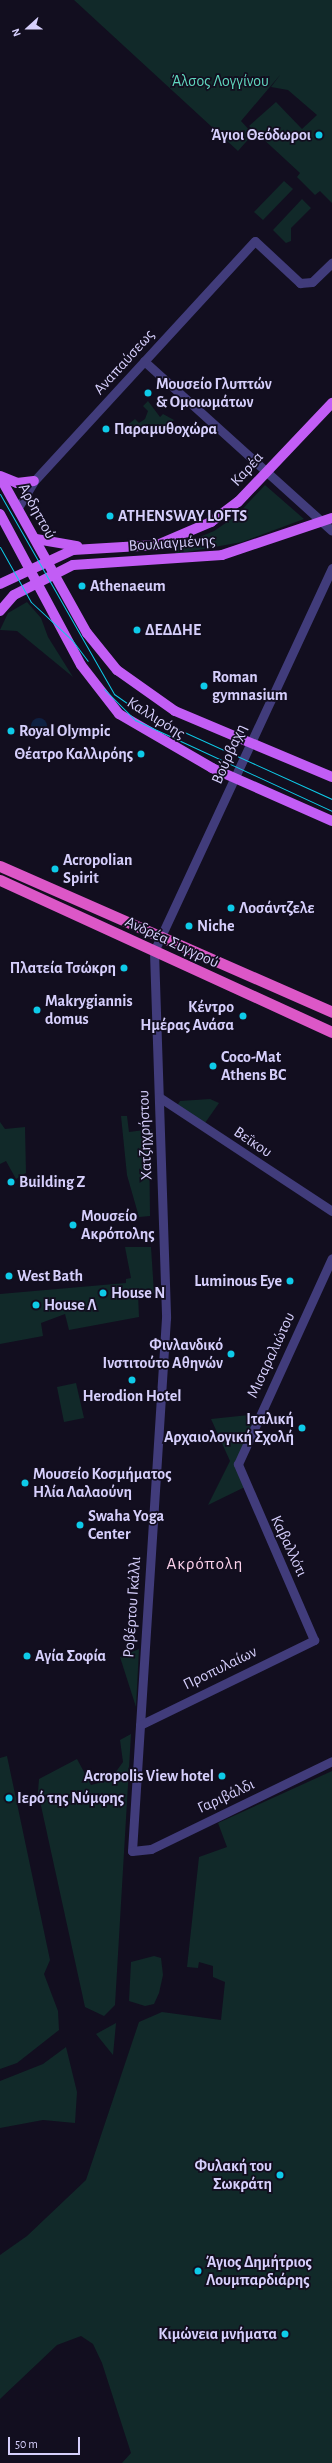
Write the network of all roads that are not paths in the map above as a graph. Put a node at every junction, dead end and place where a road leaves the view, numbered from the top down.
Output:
1 (332, 264) edge
2 (144, 361) junction
3 (332, 403) edge
4 (268, 470) junction
5 (0, 476) edge
6 (34, 481) junction
7 (19, 506) junction
8 (0, 514) edge
9 (329, 519) edge
10 (332, 531) edge
11 (36, 539) junction
12 (172, 540) joint
13 (89, 547) junction
14 (47, 560) junction
15 (28, 568) junction
16 (332, 568) edge
17 (54, 573) junction
18 (36, 583) junction
19 (0, 584) edge
20 (0, 611) edge
21 (251, 745) junction
22 (235, 778) junction
23 (332, 778) edge
24 (332, 821) edge
25 (0, 866) edge
26 (0, 880) edge
27 (162, 938) junction
28 (154, 952) junction
29 (332, 1012) edge
30 (332, 1032) edge
31 (159, 1097) junction
32 (332, 1211) edge
33 (332, 1258) edge
34 (166, 1318) joint
35 (238, 1464) joint
36 (314, 1640) joint
37 (140, 1725) junction
38 (332, 1761) edge
39 (132, 1851) joint

1 - 2 street, Αναπαύσεως
2 - 4 street
2 - 6 street, Αναπαύσεως
3 - 4 main road, Καρέα
4 - 9 street
4 - 12 main road, Καρέα
5 - 6 main road
5 - 7 main road, Αρδηττού
6 - 7 street, Αναπαύσεως
7 - 11 main road, Αρδηττού
8 - 15 main road, Αρδηττού
9 - 10 street
9 - 17 main road, Βουλιαγμένης
11 - 13 main road
11 - 14 main road, Αρδηττού
12 - 13 main road, Βουλιαγμένης
13 - 14 main road, Βουλιαγμένης
14 - 15 main road, Βουλιαγμένης
14 - 17 main road, Καλλιρόης
15 - 18 main road, Καλλιρόης
15 - 19 main road, Βουλιαγμένης
16 - 21 street, Βούρβαχη
17 - 18 main road, Βουλιαγμένης
17 - 21 main road, Καλλιρόης
18 - 20 main road, Βουλιαγμένης
18 - 22 main road, Καλλιρόης
21 - 22 street, Βούρβαχη
21 - 23 main road, Καλλιρόης
22 - 24 main road, Καλλιρόης
22 - 27 street, Βούρβαχη
25 - 27 highway, Ανδρέα Συγγρού
26 - 28 highway, Ανδρέα Συγγρού
27 - 28 street, Βούρβαχη
27 - 29 highway, Ανδρέα Συγγρού
28 - 30 highway, Ανδρέα Συγγρού
28 - 31 street, Χατζηχρήστου
31 - 32 street, Βεΐκου
31 - 34 street, Χατζηχρήστου
33 - 35 street, Μισαραλιώτου
34 - 37 street, Ροβέρτου Γκάλλι
35 - 36 street, Καβαλλότι
36 - 37 street, Προπυλαίων
37 - 39 street, Ροβέρτου Γκάλλι
38 - 39 street, Γαριβάλδι

